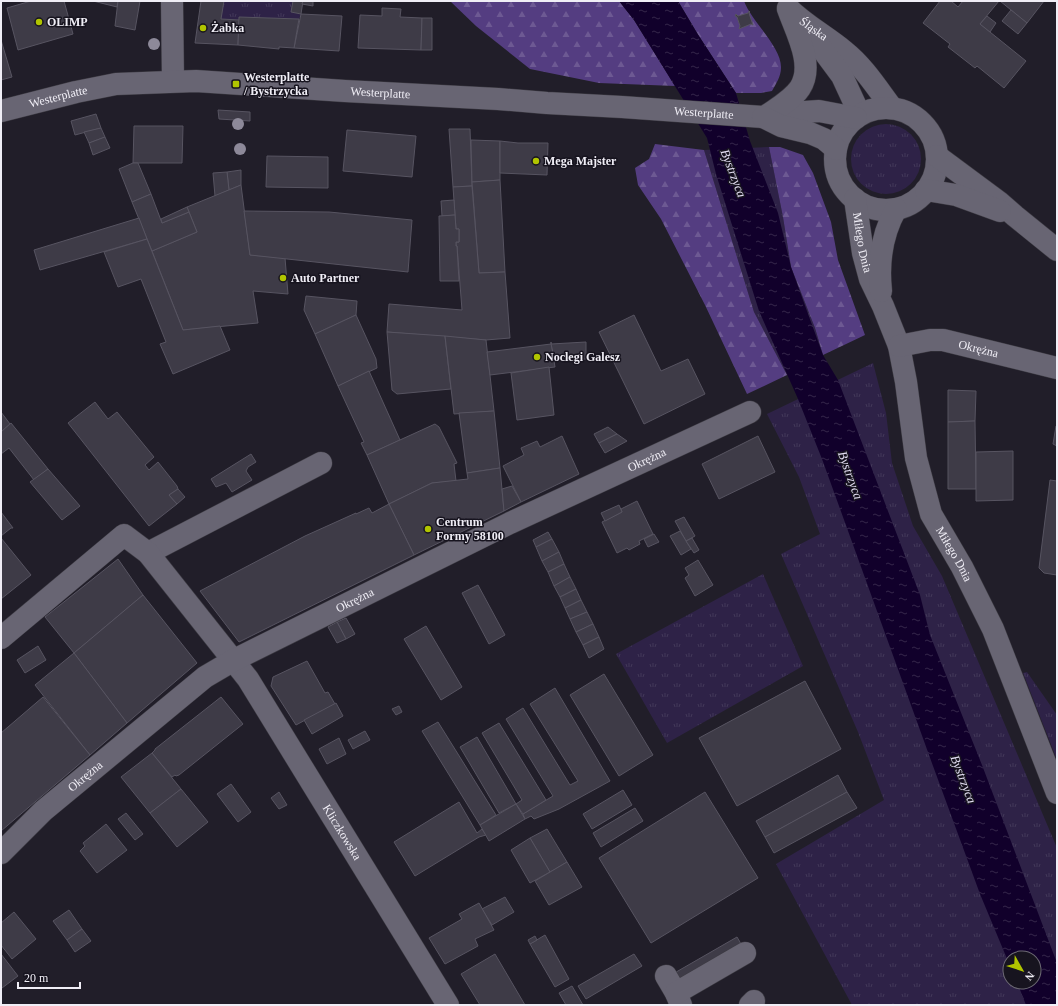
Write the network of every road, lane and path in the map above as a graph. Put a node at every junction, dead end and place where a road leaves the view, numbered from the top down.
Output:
1 (172, 1) edge
2 (789, 9) edge
3 (173, 81) junction
4 (892, 108) junction
5 (1, 111) edge
6 (858, 116) junction
7 (763, 117) junction
8 (836, 149) junction
9 (937, 156) junction
10 (926, 190) junction
11 (855, 199) junction
12 (896, 209) junction
13 (1015, 216) junction
14 (1057, 250) edge
15 (883, 306) junction
16 (899, 346) junction
17 (1057, 368) edge
18 (750, 412) dead end
19 (321, 463) dead end
20 (148, 552) junction
21 (1, 638) edge
22 (234, 660) junction
23 (1057, 793) edge
24 (1, 852) edge
25 (745, 953) dead end
26 (675, 991) edge
27 (448, 1005) edge

1 - 3 street
2 - 4 street, Śląska
2 - 6 street, Śląska
2 - 7 street
3 - 5 street, Westerplatte
3 - 7 street, Westerplatte
4 - 6 street
4 - 9 street
6 - 7 street, Westerplatte
6 - 8 street
7 - 8 street, Westerplatte
8 - 11 street
9 - 10 street
9 - 13 street
10 - 12 street
10 - 13 street
11 - 12 street
11 - 15 street, Miłego Dnia
12 - 15 street, Miłego Dnia
13 - 14 street
15 - 16 street, Miłego Dnia
16 - 17 street, Okrężna
16 - 23 street, Miłego Dnia
18 - 22 street, Okrężna
19 - 20 street
20 - 21 street, Kliczkowska
20 - 22 street, Kliczkowska
22 - 24 street, Okrężna
22 - 27 street, Kliczkowska
25 - 26 street

